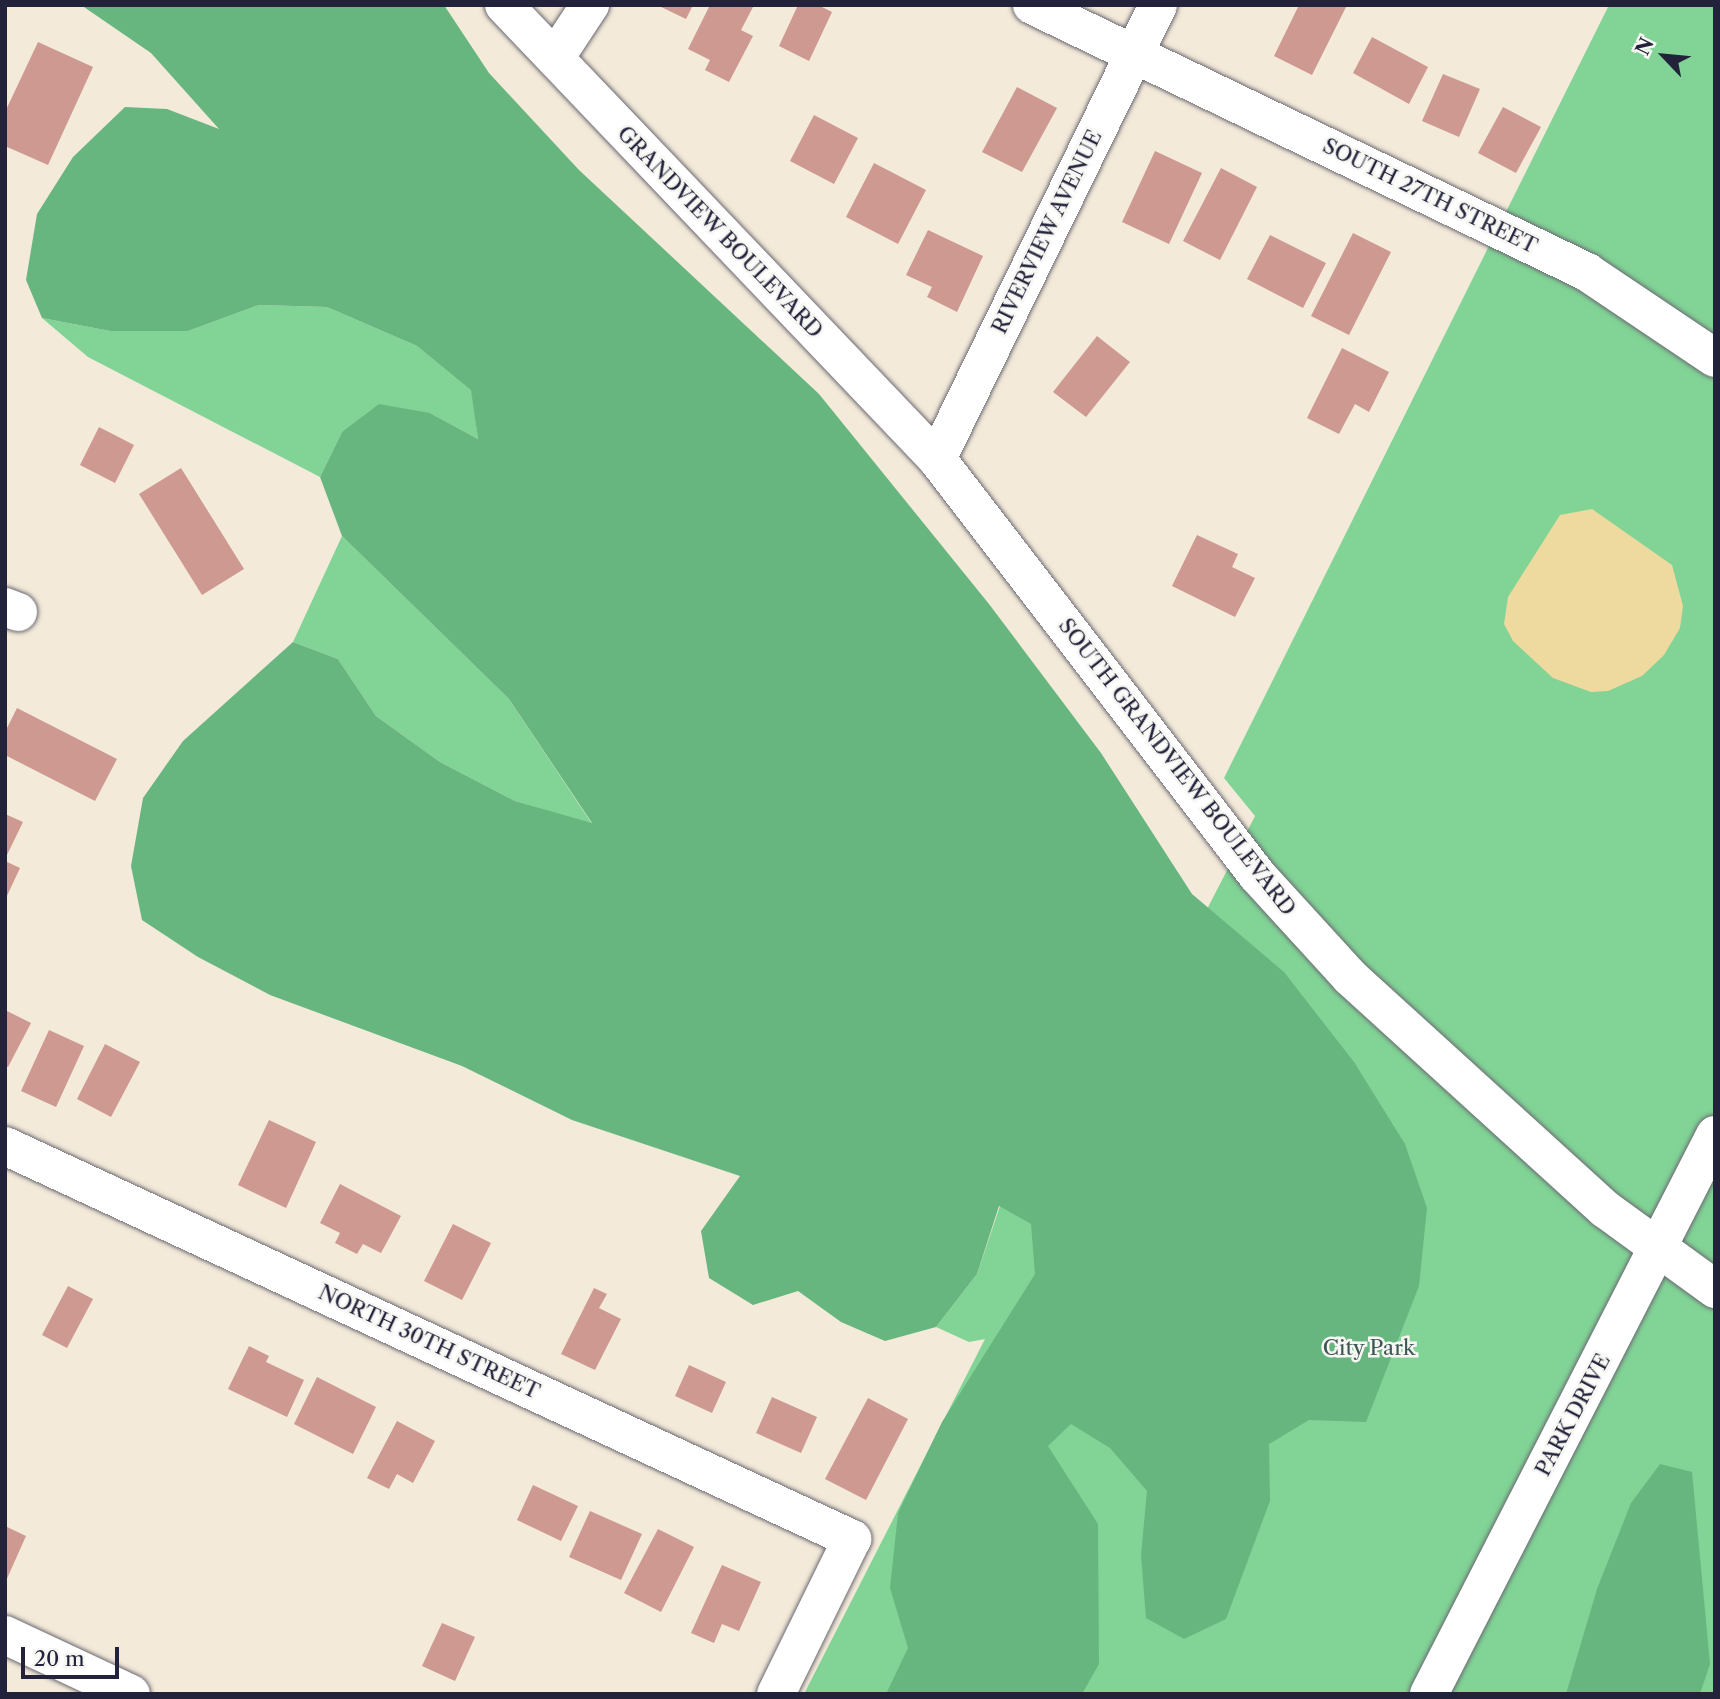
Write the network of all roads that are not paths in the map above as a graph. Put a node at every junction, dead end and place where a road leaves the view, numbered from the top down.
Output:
1 (504, 5) edge
2 (590, 5) edge
3 (1032, 5) edge
4 (1158, 5) edge
5 (1133, 55) junction
6 (555, 58) junction
7 (1715, 358) edge
8 (937, 459) junction
9 (1715, 1135) edge
10 (5, 1146) edge
11 (1661, 1248) junction
12 (1715, 1289) edge
13 (5, 1635) edge
14 (131, 1694) edge
15 (776, 1694) edge
16 (1429, 1694) edge

1 - 6 street, GRANDVIEW BOULEVARD
2 - 6 street
3 - 5 street, SOUTH 27TH STREET
4 - 5 street, RIVERVIEW AVENUE
5 - 7 street, SOUTH 27TH STREET
5 - 8 street, RIVERVIEW AVENUE
6 - 8 street, GRANDVIEW BOULEVARD
8 - 11 street, SOUTH GRANDVIEW BOULEVARD
9 - 11 street, PARK DRIVE
10 - 15 street, NORTH 30TH STREET
11 - 12 street, SOUTH GRANDVIEW BOULEVARD
11 - 16 street, PARK DRIVE
13 - 14 street

